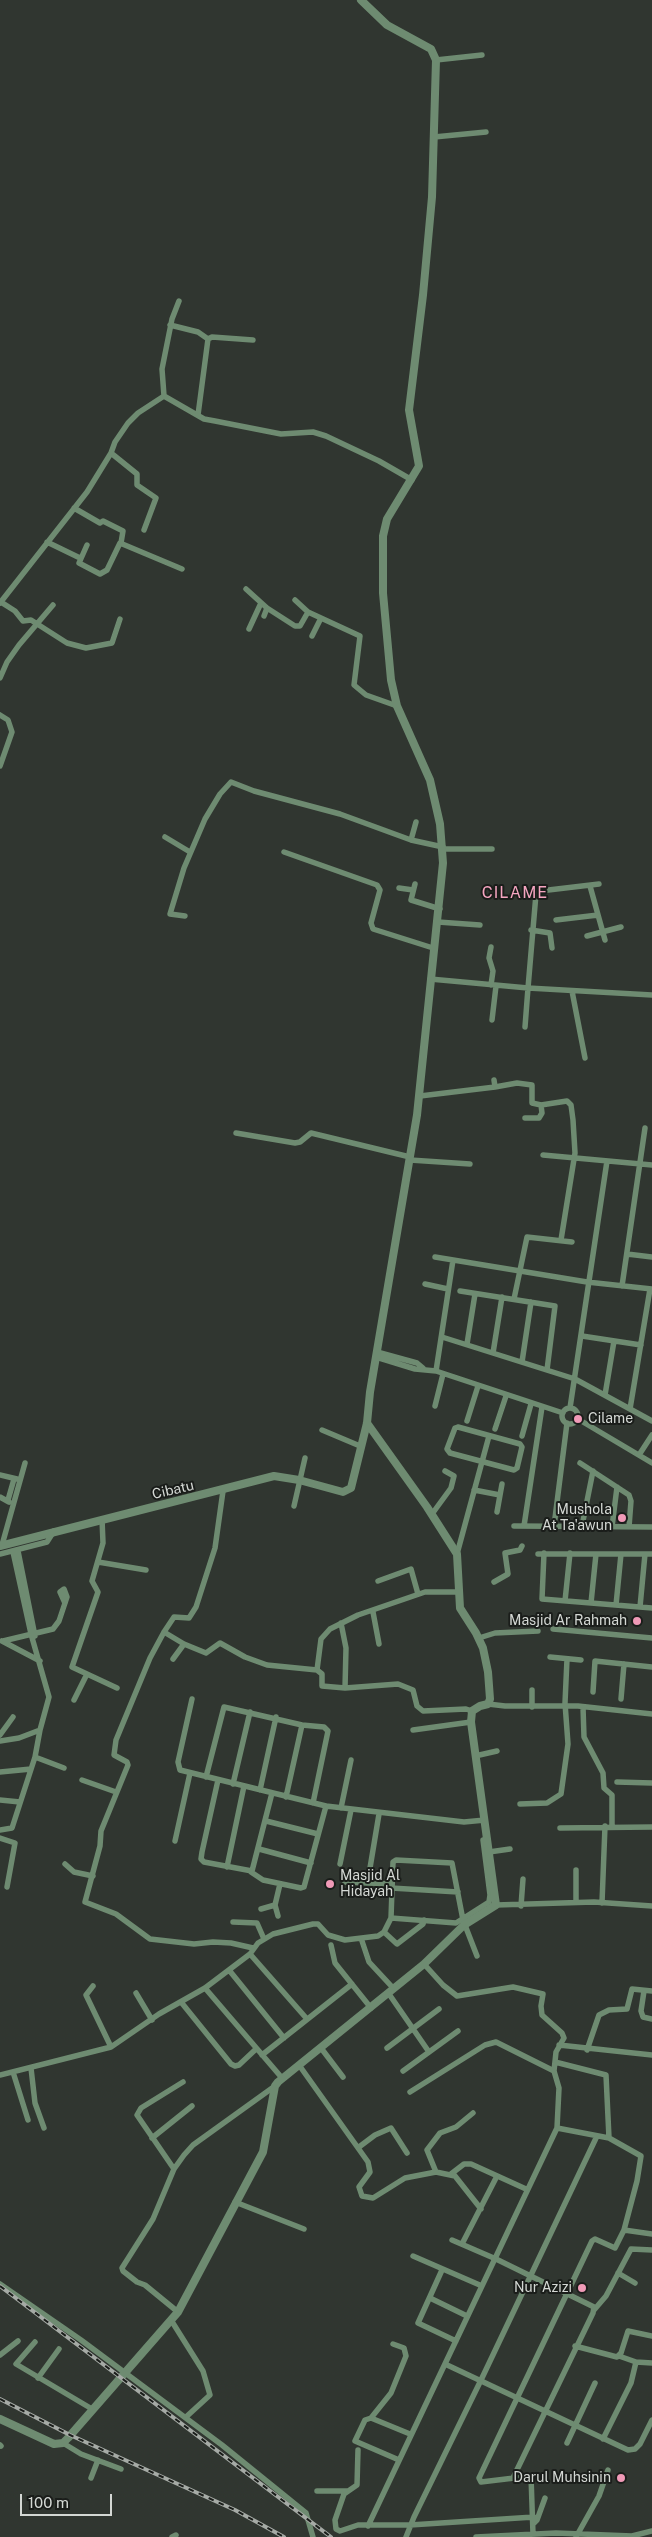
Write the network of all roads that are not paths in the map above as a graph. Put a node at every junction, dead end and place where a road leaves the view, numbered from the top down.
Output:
1 (361, 0) edge
2 (482, 56) dead end
3 (436, 60) junction
4 (486, 132) dead end
5 (434, 137) junction
6 (179, 301) dead end
7 (170, 325) junction
8 (208, 339) junction
9 (253, 340) dead end
10 (164, 396) junction
11 (198, 415) junction
12 (111, 453) junction
13 (412, 480) junction
14 (74, 508) junction
15 (144, 530) dead end
16 (47, 542) junction
17 (121, 543) junction
18 (87, 545) dead end
19 (80, 558) junction
20 (182, 569) dead end
21 (246, 589) dead end
22 (295, 600) dead end
23 (0, 603) edge
24 (261, 603) junction
25 (53, 605) dead end
26 (267, 608) junction
27 (308, 612) junction
28 (264, 616) dead end
29 (281, 617) junction
30 (321, 618) junction
31 (120, 619) dead end
32 (279, 624) dead end
33 (38, 625) junction
34 (249, 629) dead end
35 (312, 636) dead end
36 (0, 678) edge
37 (397, 706) junction
38 (0, 715) edge
39 (0, 766) edge
40 (416, 822) dead end
41 (165, 837) dead end
42 (411, 840) junction
43 (443, 848) junction
44 (492, 849) dead end
45 (190, 852) junction
46 (284, 852) dead end
47 (598, 884) dead end
48 (590, 886) junction
49 (399, 888) dead end
50 (440, 909) junction
51 (598, 915) junction
52 (185, 916) dead end
53 (556, 920) dead end
54 (438, 922) junction
55 (480, 925) dead end
56 (622, 927) dead end
57 (531, 930) junction
58 (603, 932) junction
59 (587, 936) dead end
60 (605, 940) dead end
61 (490, 947) dead end
62 (433, 948) junction
63 (552, 948) dead end
64 (430, 978) junction
65 (494, 986) junction
66 (528, 988) junction
67 (572, 991) junction
68 (652, 995) edge
69 (492, 1020) dead end
70 (525, 1027) dead end
71 (585, 1058) dead end
72 (494, 1080) dead end
73 (495, 1087) junction
74 (420, 1096) junction
75 (541, 1105) junction
76 (525, 1118) dead end
77 (645, 1128) dead end
78 (236, 1133) dead end
79 (543, 1155) dead end
80 (574, 1157) junction
81 (410, 1158) junction
82 (607, 1161) junction
83 (470, 1164) dead end
84 (640, 1164) junction
85 (652, 1165) edge
86 (561, 1240) junction
87 (572, 1242) dead end
88 (627, 1254) junction
89 (435, 1257) dead end
90 (652, 1258) edge
91 (453, 1260) junction
92 (519, 1271) junction
93 (590, 1283) junction
94 (425, 1284) dead end
95 (622, 1286) junction
96 (651, 1289) edge
97 (448, 1290) junction
98 (460, 1291) dead end
99 (476, 1294) junction
100 (502, 1297) junction
101 (514, 1299) junction
102 (531, 1302) junction
103 (582, 1336) junction
104 (442, 1337) junction
105 (614, 1341) junction
106 (467, 1344) junction
107 (641, 1345) junction
108 (493, 1353) junction
109 (376, 1355) junction
110 (522, 1362) junction
111 (547, 1370) junction
112 (436, 1371) junction
113 (443, 1374) junction
114 (575, 1378) junction
115 (478, 1386) junction
116 (605, 1395) junction
117 (506, 1396) junction
118 (531, 1404) junction
119 (435, 1406) dead end
120 (542, 1407) junction
121 (570, 1408) junction
122 (630, 1409) junction
123 (563, 1413) junction
124 (578, 1419) junction
125 (467, 1421) dead end
126 (652, 1421) edge
127 (366, 1423) junction
128 (567, 1423) junction
129 (495, 1429) dead end
130 (322, 1430) dead end
131 (652, 1434) edge
132 (489, 1436) junction
133 (522, 1436) dead end
134 (360, 1446) junction
135 (639, 1455) junction
136 (305, 1458) dead end
137 (481, 1461) junction
138 (25, 1463) dead end
139 (580, 1463) dead end
140 (652, 1463) edge
141 (593, 1471) junction
142 (445, 1472) dead end
143 (0, 1475) edge
144 (16, 1479) junction
145 (299, 1480) junction
146 (502, 1484) dead end
147 (616, 1487) junction
148 (474, 1490) junction
149 (223, 1491) junction
150 (500, 1495) junction
151 (0, 1497) edge
152 (8, 1500) junction
153 (12, 1506) junction
154 (294, 1506) dead end
155 (497, 1512) dead end
156 (432, 1514) junction
157 (102, 1519) junction
158 (514, 1526) dead end
159 (524, 1526) junction
160 (554, 1526) junction
161 (582, 1526) junction
162 (612, 1527) junction
163 (629, 1527) junction
164 (652, 1527) edge
165 (54, 1531) junction
166 (1, 1546) edge
167 (522, 1546) dead end
168 (15, 1551) junction
169 (570, 1553) junction
170 (0, 1554) edge
171 (457, 1554) junction
172 (596, 1554) junction
173 (621, 1554) junction
174 (649, 1554) edge
175 (98, 1562) junction
176 (146, 1570) dead end
177 (378, 1581) dead end
178 (494, 1582) dead end
179 (458, 1592) junction
180 (418, 1594) junction
181 (565, 1601) junction
182 (65, 1602) dead end
183 (591, 1603) junction
184 (616, 1605) junction
185 (640, 1607) junction
186 (652, 1608) edge
187 (373, 1612) junction
188 (341, 1624) junction
189 (553, 1629) dead end
190 (538, 1631) dead end
191 (164, 1632) junction
192 (34, 1636) junction
193 (479, 1638) junction
194 (652, 1638) edge
195 (1, 1641) edge
196 (184, 1644) junction
197 (379, 1644) dead end
198 (550, 1657) dead end
199 (173, 1659) dead end
200 (567, 1659) junction
201 (581, 1660) dead end
202 (40, 1661) junction
203 (624, 1664) junction
204 (652, 1667) edge
205 (317, 1670) junction
206 (87, 1674) junction
207 (117, 1688) dead end
208 (345, 1688) junction
209 (532, 1690) dead end
210 (594, 1692) dead end
211 (192, 1699) dead end
212 (621, 1699) dead end
213 (74, 1700) dead end
214 (488, 1704) junction
215 (565, 1706) junction
216 (532, 1707) junction
217 (582, 1707) junction
218 (472, 1711) junction
219 (250, 1712) junction
220 (652, 1714) edge
221 (13, 1716) dead end
222 (276, 1717) junction
223 (471, 1722) junction
224 (302, 1725) junction
225 (40, 1730) junction
226 (413, 1730) dead end
227 (0, 1735) edge
228 (0, 1741) edge
229 (497, 1751) dead end
230 (476, 1756) junction
231 (35, 1757) junction
232 (351, 1760) dead end
233 (64, 1768) dead end
234 (31, 1769) junction
235 (0, 1772) edge
236 (190, 1773) junction
237 (206, 1777) junction
238 (82, 1780) dead end
239 (218, 1780) junction
240 (617, 1782) dead end
241 (652, 1783) edge
242 (232, 1784) junction
243 (244, 1786) junction
244 (260, 1790) junction
245 (116, 1792) junction
246 (272, 1793) junction
247 (286, 1797) junction
248 (0, 1800) edge
249 (20, 1802) junction
250 (313, 1803) junction
251 (520, 1804) dead end
252 (326, 1806) junction
253 (341, 1808) junction
254 (351, 1810) junction
255 (379, 1814) junction
256 (266, 1821) junction
257 (481, 1821) junction
258 (604, 1826) junction
259 (612, 1826) junction
260 (652, 1827) edge
261 (560, 1828) dead end
262 (0, 1830) edge
263 (318, 1834) junction
264 (0, 1838) edge
265 (484, 1840) dead end
266 (175, 1841) dead end
267 (259, 1849) junction
268 (510, 1849) dead end
269 (489, 1852) junction
270 (311, 1863) junction
271 (65, 1864) dead end
272 (340, 1864) dead end
273 (227, 1867) junction
274 (370, 1868) dead end
275 (576, 1870) dead end
276 (251, 1872) junction
277 (93, 1876) junction
278 (523, 1879) dead end
279 (345, 1882) dead end
280 (280, 1884) junction
281 (392, 1886) junction
282 (8, 1887) dead end
283 (458, 1892) junction
284 (576, 1902) junction
285 (602, 1903) junction
286 (275, 1905) junction
287 (496, 1906) junction
288 (521, 1906) junction
289 (652, 1906) edge
290 (261, 1909) dead end
291 (278, 1916) dead end
292 (391, 1918) junction
293 (424, 1920) junction
294 (233, 1922) dead end
295 (463, 1923) junction
296 (384, 1932) junction
297 (361, 1938) junction
298 (264, 1939) junction
299 (331, 1945) dead end
300 (253, 1948) junction
301 (250, 1954) junction
302 (477, 1956) dead end
303 (424, 1964) junction
304 (229, 1970) junction
305 (352, 1984) junction
306 (93, 1986) dead end
307 (205, 1988) junction
308 (644, 1991) junction
309 (652, 1991) edge
310 (391, 1992) junction
311 (136, 1993) dead end
312 (181, 2002) junction
313 (371, 2008) junction
314 (439, 2009) dead end
315 (307, 2019) junction
316 (652, 2019) edge
317 (152, 2020) junction
318 (412, 2029) junction
319 (458, 2031) dead end
320 (284, 2038) junction
321 (558, 2045) junction
322 (111, 2047) junction
323 (321, 2048) junction
324 (388, 2048) dead end
325 (256, 2049) junction
326 (587, 2050) junction
327 (429, 2052) junction
328 (262, 2054) junction
329 (652, 2055) edge
330 (555, 2062) junction
331 (299, 2065) junction
332 (31, 2068) junction
333 (554, 2070) junction
334 (403, 2071) dead end
335 (13, 2072) junction
336 (0, 2075) edge
337 (343, 2077) dead end
338 (282, 2078) junction
339 (183, 2082) dead end
340 (275, 2086) junction
341 (410, 2092) dead end
342 (192, 2106) dead end
343 (473, 2113) dead end
344 (28, 2120) dead end
345 (44, 2128) dead end
346 (557, 2128) junction
347 (597, 2136) junction
348 (152, 2138) junction
349 (609, 2138) junction
350 (359, 2147) junction
351 (407, 2153) dead end
352 (174, 2169) junction
353 (436, 2172) junction
354 (451, 2174) junction
355 (497, 2176) junction
356 (526, 2188) junction
357 (235, 2202) junction
358 (481, 2209) junction
359 (304, 2230) dead end
360 (624, 2230) junction
361 (652, 2234) edge
362 (452, 2240) dead end
363 (462, 2244) junction
364 (652, 2250) edge
365 (413, 2256) dead end
366 (496, 2259) junction
367 (442, 2270) junction
368 (618, 2273) junction
369 (531, 2276) junction
370 (635, 2283) dead end
371 (0, 2284) edge
372 (482, 2286) junction
373 (568, 2293) junction
374 (430, 2298) junction
375 (594, 2310) junction
376 (178, 2312) junction
377 (467, 2316) junction
378 (171, 2320) junction
379 (652, 2336) edge
380 (18, 2341) dead end
381 (456, 2341) junction
382 (35, 2342) dead end
383 (394, 2344) dead end
384 (575, 2346) junction
385 (59, 2349) dead end
386 (0, 2354) edge
387 (619, 2356) junction
388 (636, 2362) junction
389 (652, 2363) edge
390 (445, 2364) junction
391 (124, 2372) junction
392 (38, 2378) junction
393 (481, 2381) junction
394 (595, 2383) dead end
395 (518, 2399) junction
396 (92, 2409) junction
397 (546, 2411) junction
398 (186, 2417) junction
399 (370, 2418) junction
400 (0, 2419) edge
401 (652, 2420) edge
402 (574, 2426) junction
403 (410, 2434) junction
404 (603, 2439) junction
405 (63, 2443) junction
406 (567, 2443) dead end
407 (358, 2450) dead end
408 (98, 2460) junction
409 (399, 2460) junction
410 (121, 2469) dead end
411 (608, 2470) dead end
412 (91, 2478) dead end
413 (513, 2478) junction
414 (317, 2491) dead end
415 (348, 2492) junction
416 (545, 2498) dead end
417 (534, 2520) junction
418 (410, 2525) junction
419 (368, 2526) junction
420 (652, 2531) edge
421 (533, 2534) junction
422 (576, 2535) edge
423 (526, 2536) edge
424 (313, 2537) edge
425 (406, 2537) edge
426 (476, 2537) edge

1 - 3 street
2 - 3 street
3 - 5 street
4 - 5 street
5 - 13 street
6 - 7 street
7 - 8 street
7 - 10 street
8 - 9 street
8 - 11 street
10 - 11 street
10 - 12 street
11 - 13 street
12 - 14 street
12 - 15 street
13 - 37 street
14 - 16 street
14 - 17 street
16 - 19 street
16 - 23 street
17 - 19 street
17 - 20 street
18 - 19 street
21 - 24 street
22 - 27 street
23 - 33 street
24 - 26 street
24 - 34 street
25 - 33 street
26 - 28 street
26 - 29 street
27 - 29 street
27 - 30 street
29 - 32 street
30 - 35 street
30 - 37 street
31 - 33 street
33 - 36 street
37 - 43 street
38 - 39 street
40 - 42 street
41 - 45 street
42 - 43 street
42 - 45 street
43 - 44 street
43 - 50 street
45 - 52 street
46 - 62 street
47 - 48 street
48 - 51 street
48 - 57 street
49 - 50 street
50 - 54 street
51 - 53 street
51 - 58 street
54 - 55 street
54 - 62 street
56 - 58 street
57 - 63 street
57 - 66 street
58 - 59 street
58 - 60 street
61 - 65 street
62 - 64 street
64 - 65 street
64 - 74 street
65 - 66 street
65 - 69 street
66 - 67 street
66 - 70 street
67 - 68 street
67 - 71 street
72 - 73 street
73 - 74 street
73 - 75 street
74 - 81 street
75 - 76 street
75 - 80 street
77 - 84 street
78 - 81 street
79 - 80 street
80 - 82 street
80 - 86 street
81 - 83 street
81 - 109 street
82 - 84 street
82 - 93 street
84 - 85 street
84 - 88 street
86 - 87 street
86 - 92 street
88 - 90 street
88 - 95 street
89 - 91 street
91 - 92 street
91 - 97 street
92 - 93 street
92 - 101 street
93 - 95 street
93 - 103 street
94 - 97 street
95 - 96 street
96 - 107 street
97 - 104 street
98 - 99 street
99 - 100 street
99 - 106 street
100 - 101 street
100 - 108 street
101 - 102 street
102 - 110 street
102 - 111 street
103 - 105 street
103 - 114 street
104 - 106 street
104 - 112 street
105 - 107 street
105 - 116 street
106 - 108 street
107 - 122 street
108 - 110 street
109 - 112 street
109 - 127 street
110 - 111 street
111 - 114 street
112 - 113 street
113 - 115 street
113 - 119 street
114 - 116 street
114 - 121 street
115 - 117 street
115 - 125 street
116 - 122 street
117 - 118 street
117 - 129 street
118 - 120 street
118 - 133 street
120 - 123 street
120 - 159 street
121 - 123 street
121 - 124 street
122 - 126 street
123 - 128 street
124 - 128 street
124 - 135 street
127 - 134 street
127 - 156 street
128 - 160 street
130 - 134 street
131 - 135 street
132 - 137 street
132 - 137 street
132 - 137 street
134 - 145 street, Cibatu
135 - 140 street
136 - 145 street
137 - 148 street
138 - 144 street
139 - 141 street
141 - 147 street
141 - 161 street
142 - 156 street
143 - 144 street
144 - 152 street
144 - 153 street
145 - 149 street, Cibatu
145 - 154 street
146 - 150 street
147 - 162 street
147 - 163 street
148 - 150 street
148 - 171 street
149 - 157 street, Cibatu
149 - 191 street
150 - 155 street
151 - 152 street
152 - 153 street
153 - 166 street
156 - 171 street
157 - 165 street, Cibatu
157 - 175 street
158 - 159 street
159 - 160 street
160 - 161 street
161 - 162 street
162 - 163 street
163 - 164 street
165 - 166 street, Cibatu
165 - 168 street
167 - 178 street
168 - 170 street
168 - 192 street
169 - 172 street
169 - 181 street
169 - 181 street
171 - 179 street
172 - 173 street
172 - 183 street
173 - 174 street
173 - 184 street
174 - 185 street
175 - 176 street
175 - 206 street
177 - 180 street
179 - 180 street
179 - 193 street
180 - 187 street
181 - 183 street
182 - 192 street
183 - 184 street
184 - 185 street
185 - 186 street
187 - 188 street
187 - 197 street
188 - 205 street
188 - 208 street
189 - 194 street
190 - 193 street
191 - 196 street
191 - 245 street
192 - 195 street
192 - 202 street
193 - 214 street
195 - 202 street
196 - 199 street
196 - 205 street
198 - 200 street
200 - 201 street
200 - 215 street
202 - 225 street
203 - 204 street
203 - 210 street
203 - 212 street
205 - 208 street
206 - 207 street
206 - 213 street
208 - 218 street
209 - 216 street
211 - 236 street
214 - 216 street
214 - 218 street
215 - 216 street
215 - 217 street
215 - 251 street
217 - 220 street
217 - 259 street
218 - 223 street
219 - 222 street
219 - 237 street
219 - 242 street
221 - 227 street
222 - 224 street
222 - 244 street
223 - 226 street
223 - 230 street
224 - 247 street
224 - 250 street
225 - 228 street
225 - 231 street
229 - 230 street
230 - 257 street
231 - 233 street
231 - 234 street
232 - 253 street
234 - 235 street
234 - 249 street
236 - 237 street
236 - 266 street
237 - 239 street
238 - 245 street
239 - 242 street
239 - 273 street
240 - 241 street
242 - 243 street
243 - 244 street
243 - 273 street
244 - 246 street
245 - 277 street
246 - 247 street
246 - 256 street
247 - 250 street
248 - 249 street
249 - 262 street
250 - 252 street
252 - 253 street
252 - 263 street
253 - 254 street
254 - 255 street
254 - 272 street
255 - 257 street
255 - 274 street
256 - 263 street
256 - 267 street
257 - 269 street
258 - 259 street
258 - 261 street
258 - 285 street
259 - 260 street
263 - 270 street
264 - 282 street
265 - 295 street
267 - 270 street
267 - 276 street
268 - 269 street
269 - 287 street
270 - 280 street
271 - 277 street
273 - 276 street
275 - 284 street
276 - 280 street
277 - 300 street
278 - 288 street
279 - 281 street
280 - 286 street
281 - 283 street
281 - 283 street
281 - 292 street
283 - 295 street
284 - 285 street
284 - 288 street
285 - 289 street
286 - 290 street
286 - 291 street
287 - 288 street
287 - 295 street
292 - 293 street
292 - 296 street
293 - 295 street
293 - 296 street
294 - 298 street
295 - 302 street
295 - 303 street
296 - 297 street
297 - 298 street
297 - 310 street
298 - 300 street
299 - 305 street
300 - 301 street
301 - 304 street
301 - 315 street
303 - 310 street
303 - 321 street
304 - 307 street
304 - 320 street
305 - 313 street
305 - 315 street
306 - 322 street
307 - 312 street
307 - 325 street
308 - 309 street
308 - 316 street
308 - 326 street
310 - 313 street
310 - 318 street
311 - 317 street
312 - 317 street
312 - 325 street
313 - 323 street
314 - 318 street
315 - 320 street
317 - 322 street
318 - 324 street
318 - 327 street
319 - 327 street
320 - 328 street
321 - 326 street
321 - 330 street
322 - 332 street
323 - 331 street
323 - 337 street
325 - 328 street
326 - 329 street
327 - 334 street
328 - 338 street
330 - 333 street
330 - 349 street
331 - 338 street
331 - 350 street
332 - 335 street
332 - 345 street
333 - 341 street
333 - 346 street
335 - 336 street
335 - 344 street
338 - 340 street
339 - 348 street
340 - 352 street
340 - 357 street
342 - 348 street
343 - 353 street
346 - 347 street
346 - 356 street
347 - 349 street
347 - 369 street
348 - 352 street
349 - 360 street
350 - 351 street
350 - 353 street
352 - 376 street
353 - 354 street
354 - 355 street
354 - 358 street
355 - 356 street
355 - 358 street
356 - 366 street
357 - 359 street
357 - 376 street
358 - 363 street
360 - 361 street
360 - 373 street
362 - 363 street
363 - 366 street
364 - 368 street
365 - 367 street
366 - 369 street
366 - 372 street
367 - 372 street
367 - 374 street
368 - 370 street
368 - 375 street
369 - 373 street
369 - 393 street
371 - 391 street
372 - 377 street
373 - 375 street
373 - 395 street
374 - 377 street
374 - 381 street
375 - 384 street
376 - 378 street
377 - 381 street
378 - 391 street
378 - 398 street
379 - 387 street
380 - 386 street
381 - 390 street
382 - 392 street
383 - 399 street
384 - 387 street
384 - 397 street
385 - 392 street
387 - 388 street
388 - 389 street
388 - 404 street
390 - 393 street
390 - 403 street
391 - 396 street
391 - 398 street
392 - 396 street
393 - 395 street
393 - 418 street
394 - 402 street
395 - 397 street
395 - 413 street
396 - 405 street
397 - 402 street
397 - 413 street
398 - 424 street
399 - 403 street
399 - 409 street
400 - 405 street
401 - 404 street
402 - 404 street
402 - 406 street
403 - 409 street
405 - 408 street
407 - 415 street
408 - 410 street
408 - 412 street
409 - 419 street
411 - 422 street
413 - 417 street
414 - 415 street
415 - 419 street
416 - 417 street
417 - 418 street
417 - 421 street
418 - 419 street
418 - 425 street
420 - 422 street
421 - 422 street
421 - 423 street
423 - 426 street

